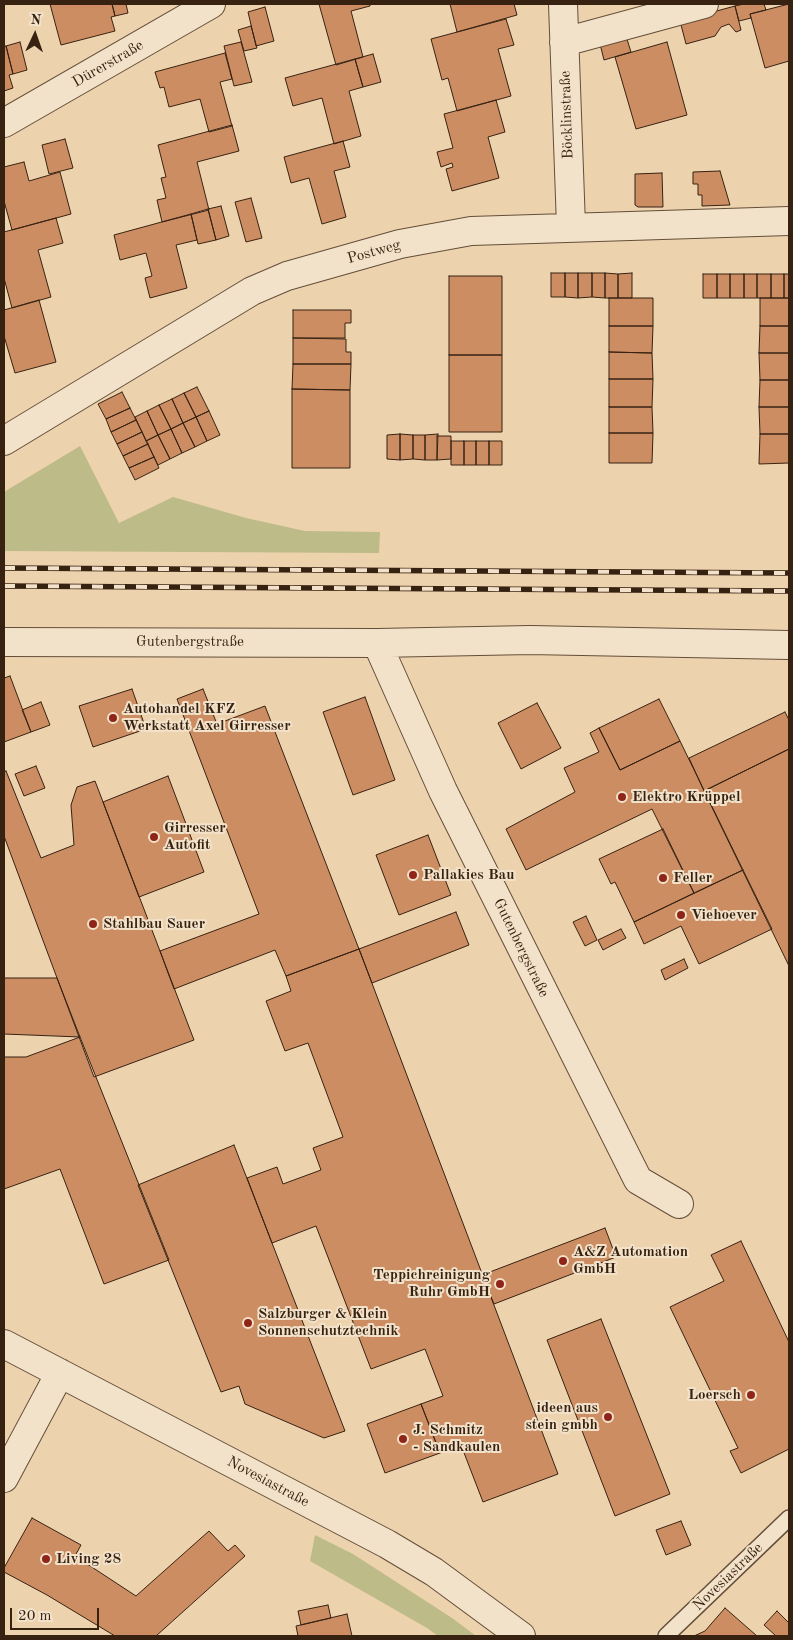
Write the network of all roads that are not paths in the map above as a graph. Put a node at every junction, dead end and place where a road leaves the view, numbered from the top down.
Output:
1 (212, 4) edge
2 (563, 4) edge
3 (704, 4) edge
4 (564, 42) junction
5 (4, 123) edge
6 (789, 221) edge
7 (571, 226) junction
8 (4, 440) edge
9 (4, 642) edge
10 (377, 643) junction
11 (789, 646) edge
12 (679, 1204) dead end
13 (4, 1344) edge
14 (60, 1373) junction
15 (4, 1478) edge
16 (789, 1518) edge
17 (521, 1636) edge
18 (666, 1636) edge

1 - 5 street, Dürerstraße
2 - 4 street, Böcklinstraße
3 - 4 street
4 - 7 street, Böcklinstraße
6 - 7 street, Postweg
7 - 8 street, Postweg
9 - 10 street, Gutenbergstraße
10 - 11 street, Gutenbergstraße
10 - 12 street, Gutenbergstraße
13 - 14 street, Novesiastraße
14 - 15 street
14 - 17 street, Novesiastraße
16 - 18 lane, Novesiastraße

